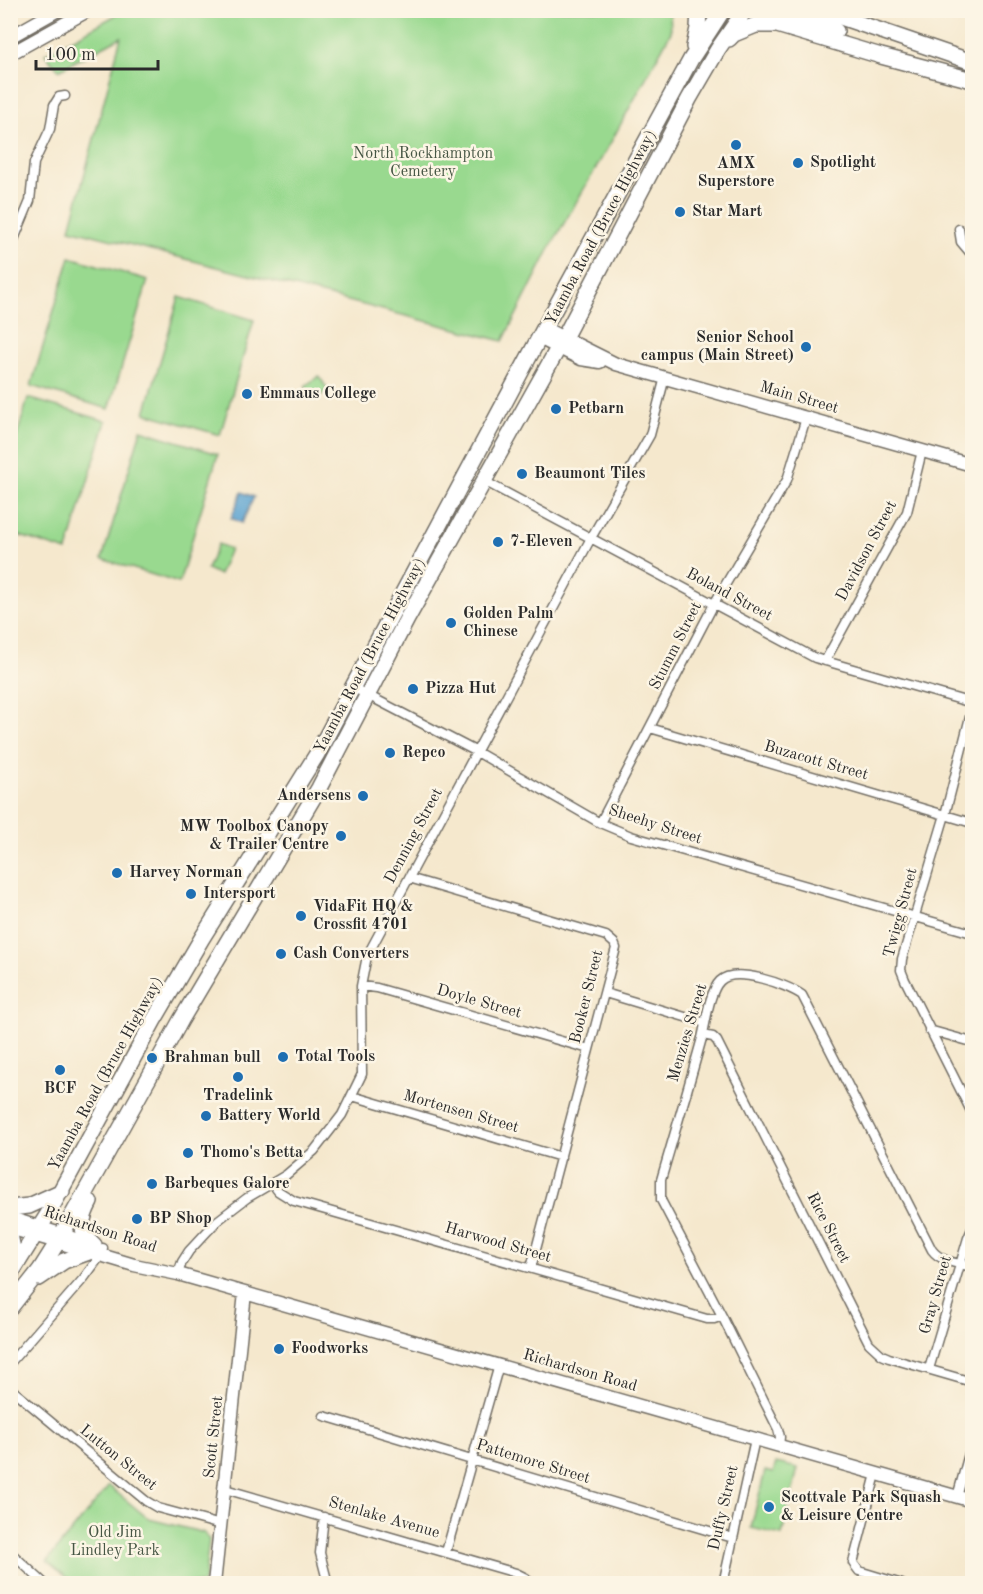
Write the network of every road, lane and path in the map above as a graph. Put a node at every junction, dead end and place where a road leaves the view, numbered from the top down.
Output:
1 (58, 10) edge
2 (89, 10) edge
3 (699, 10) edge
4 (723, 10) edge
5 (744, 10) edge
6 (775, 10) edge
7 (820, 10) edge
8 (10, 37) edge
9 (718, 49) junction
10 (10, 54) edge
11 (691, 59) junction
12 (972, 62) edge
13 (972, 79) edge
14 (65, 96) dead end
15 (959, 230) dead end
16 (10, 249) edge
17 (972, 255) edge
18 (541, 333) junction
19 (561, 344) junction
20 (665, 377) junction
21 (806, 418) junction
22 (922, 451) junction
23 (972, 465) edge
24 (484, 481) junction
25 (591, 538) junction
26 (714, 604) junction
27 (825, 661) junction
28 (352, 687) junction
29 (369, 695) junction
30 (972, 703) edge
31 (972, 709) edge
32 (650, 728) junction
33 (477, 752) junction
34 (945, 815) junction
35 (600, 823) junction
36 (972, 823) edge
37 (409, 878) junction
38 (913, 917) junction
39 (972, 933) edge
40 (361, 986) junction
41 (605, 993) junction
42 (705, 1023) junction
43 (929, 1030) junction
44 (703, 1035) junction
45 (972, 1042) edge
46 (589, 1049) junction
47 (352, 1096) junction
48 (972, 1113) edge
49 (117, 1137) junction
50 (561, 1157) junction
51 (272, 1183) junction
52 (62, 1191) junction
53 (10, 1208) edge
54 (10, 1218) edge
55 (10, 1228) edge
56 (972, 1230) edge
57 (38, 1232) junction
58 (10, 1234) edge
59 (59, 1239) junction
60 (97, 1250) junction
61 (10, 1262) edge
62 (960, 1264) junction
63 (972, 1267) edge
64 (531, 1268) junction
65 (178, 1274) junction
66 (10, 1275) edge
67 (25, 1290) junction
68 (245, 1293) junction
69 (10, 1308) edge
70 (722, 1316) junction
71 (10, 1363) edge
72 (498, 1365) junction
73 (929, 1369) junction
74 (972, 1382) edge
75 (10, 1388) edge
76 (324, 1416) dead end
77 (754, 1439) junction
78 (972, 1443) edge
79 (779, 1446) junction
80 (473, 1459) junction
81 (876, 1474) junction
82 (225, 1489) junction
83 (957, 1497) junction
84 (972, 1501) edge
85 (324, 1517) junction
86 (221, 1525) junction
87 (733, 1538) junction
88 (10, 1552) edge
89 (446, 1552) junction
90 (45, 1584) edge
91 (214, 1584) edge
92 (328, 1584) edge
93 (530, 1584) edge
94 (723, 1584) edge
95 (902, 1584) edge

1 - 8 main road
2 - 10 main road
3 - 11 highway
4 - 11 highway, Yaamba Road (Bruce Highway)
5 - 9 highway, Yaamba Road (Bruce Highway)
6 - 13 highway
7 - 12 highway
9 - 13 highway
9 - 19 highway, Yaamba Road (Bruce Highway)
11 - 18 highway, Yaamba Road (Bruce Highway)
14 - 16 street
15 - 17 street
18 - 19 main road, Main Street
18 - 28 highway, Yaamba Road (Bruce Highway)
19 - 20 main road, Main Street
19 - 24 highway, Yaamba Road (Bruce Highway)
20 - 21 main road, Main Street
20 - 25 street, Denning Street
21 - 22 main road, Main Street
21 - 26 street, Stumm Street
22 - 23 main road, Main Street
22 - 27 street, Davidson Street
24 - 25 street, Boland Street
24 - 29 highway, Yaamba Road (Bruce Highway)
25 - 26 street, Boland Street
25 - 33 street, Denning Street
26 - 27 street, Boland Street
26 - 32 street, Stumm Street
27 - 30 street, Boland Street
28 - 29 street, Sheehy Street
28 - 52 highway, Yaamba Road (Bruce Highway)
29 - 33 street, Sheehy Street
29 - 49 highway, Yaamba Road (Bruce Highway)
31 - 34 street, Twigg Street
32 - 34 street, Buzacott Street
32 - 35 street, Stumm Street
33 - 35 street, Sheehy Street
33 - 37 street, Denning Street
34 - 36 street, Buzacott Street
34 - 38 street, Twigg Street
35 - 38 street, Sheehy Street
37 - 40 street, Denning Street
37 - 41 street, Booker Street
38 - 39 street, Sheehy Street
38 - 43 street, Twigg Street
40 - 46 street, Doyle Street
40 - 47 street, Denning Street
41 - 42 street
41 - 46 street, Booker Street
42 - 44 street, Menzies Street
42 - 62 street, Menzies Street
43 - 45 street
43 - 48 street, Twigg Street
44 - 70 street, Menzies Street
44 - 73 street, Rice Street
46 - 50 street, Booker Street
47 - 50 street, Mortensen Street
47 - 51 street, Denning Street
49 - 59 highway, Yaamba Road (Bruce Highway)
49 - 60 highway
50 - 64 street, Booker Street
51 - 64 street, Harwood Street
51 - 65 street, Denning Street
52 - 53 highway
52 - 57 highway, Yaamba Road (Bruce Highway)
54 - 57 main road, Richardson Road
55 - 57 main road, Richardson Road
56 - 62 street, Gray Street
57 - 59 main road, Richardson Road
57 - 66 highway, Yaamba Road (Bruce Highway)
58 - 61 highway
59 - 60 main road, Richardson Road
59 - 67 highway, Yaamba Road (Bruce Highway)
60 - 65 main road, Richardson Road
60 - 67 highway
60 - 71 street
62 - 63 street, Menzies Street
62 - 73 street, Gray Street
64 - 70 street, Harwood Street
65 - 68 main road, Richardson Road
67 - 69 highway, Yaamba Road (Bruce Highway)
68 - 72 main road, Richardson Road
68 - 82 main road, Scott Street
70 - 79 street, Menzies Street
72 - 77 main road, Richardson Road
72 - 80 street
73 - 74 street, Rice Street
75 - 86 street, Lutton Street
76 - 80 street, Pattemore Street
77 - 79 main road, Richardson Road
77 - 87 street, Duffy Street
78 - 83 street
79 - 81 main road, Richardson Road
80 - 87 street, Pattemore Street
80 - 89 street
81 - 83 main road, Richardson Road
81 - 95 street
82 - 85 street, Stenlake Avenue
82 - 86 main road, Scott Street
83 - 84 main road, Richardson Road
85 - 89 street, Stenlake Avenue
85 - 92 street
86 - 91 main road, Scott Street
87 - 94 street, Duffy Street
88 - 90 street
89 - 93 street, Stenlake Avenue

